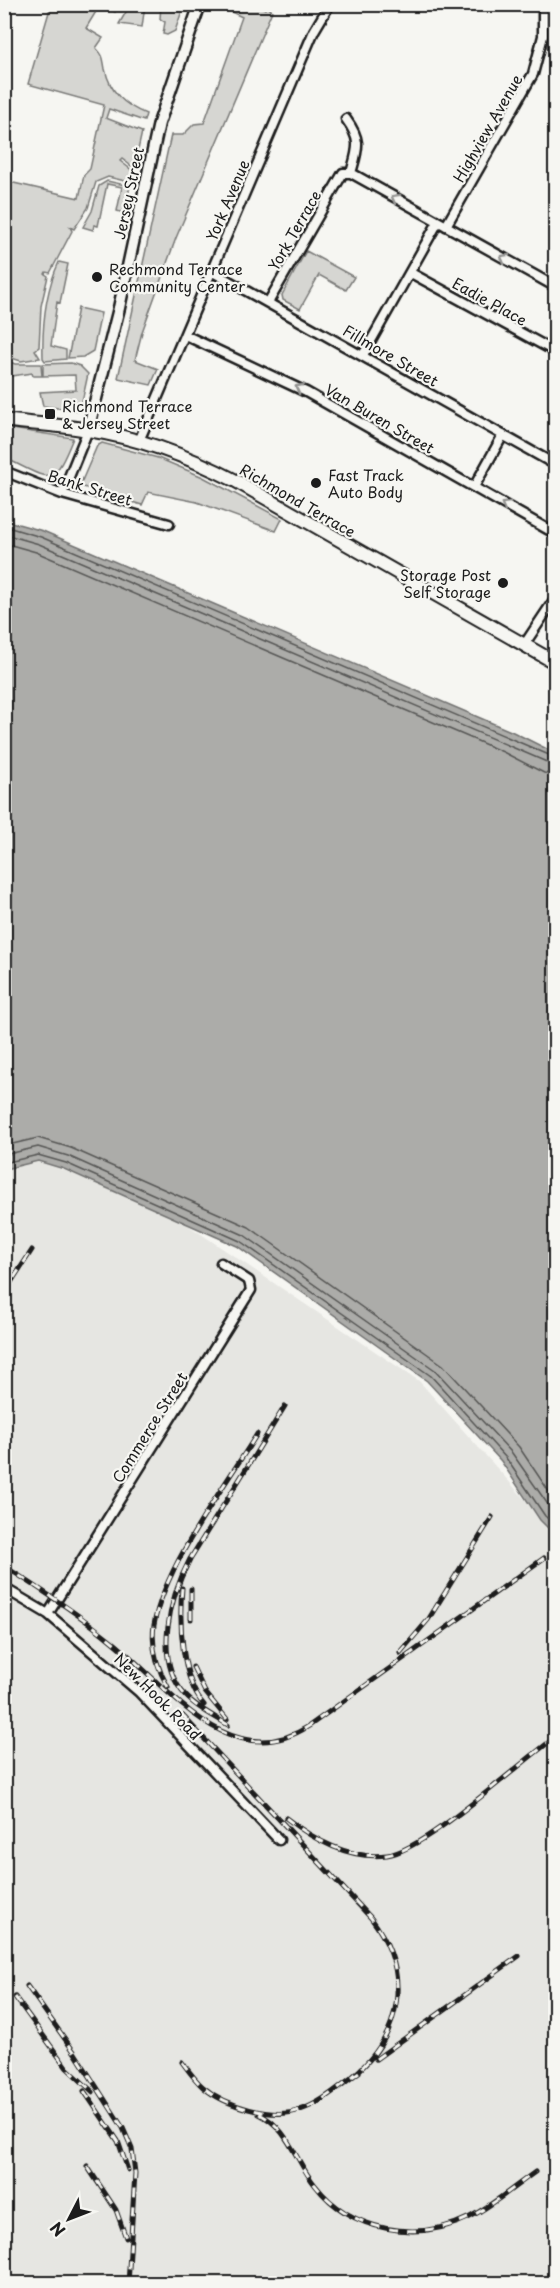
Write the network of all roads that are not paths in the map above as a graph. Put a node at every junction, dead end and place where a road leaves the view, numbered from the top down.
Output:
1 (200, 4) edge
2 (330, 4) edge
3 (543, 4) edge
4 (346, 119) dead end
5 (347, 173) junction
6 (442, 224) junction
7 (211, 271) junction
8 (411, 273) junction
9 (555, 287) edge
10 (269, 301) junction
11 (185, 335) junction
12 (555, 352) edge
13 (363, 355) junction
14 (4, 420) edge
15 (88, 430) junction
16 (503, 435) junction
17 (139, 441) junction
18 (555, 465) edge
19 (4, 471) edge
20 (474, 487) junction
21 (62, 494) junction
22 (169, 524) dead end
23 (555, 534) edge
24 (555, 597) edge
25 (524, 645) junction
26 (555, 663) edge
27 (221, 1263) dead end
28 (4, 1588) edge
29 (48, 1614) junction
30 (279, 1840) dead end

1 - 15 street, Jersey Street
2 - 7 street, York Avenue
3 - 6 street, Highview Avenue
4 - 5 street, York Terrace
6 -> 5 street
5 - 10 street, York Terrace
6 - 8 street, Highview Avenue
9 -> 6 street
7 - 10 street, Fillmore Street
7 - 11 street, York Avenue
8 - 12 street, Eadie Place
8 - 13 street, Highview Avenue
10 - 13 street, Fillmore Street
11 - 17 street, York Avenue
20 -> 11 street, Van Buren Street
13 - 16 street, Fillmore Street
14 - 15 main road, Richmond Terrace
15 - 17 main road, Richmond Terrace
15 - 21 street, Jersey Street
16 - 18 street, Fillmore Street
16 - 20 street
17 - 25 main road, Richmond Terrace
19 - 21 street, Bank Street
23 -> 20 street, Van Buren Street
21 - 22 street, Bank Street
24 - 25 street
25 - 26 main road, Richmond Terrace
27 - 29 street, Commerce Street
28 - 29 street, New Hook Road
29 - 30 street, New Hook Road

